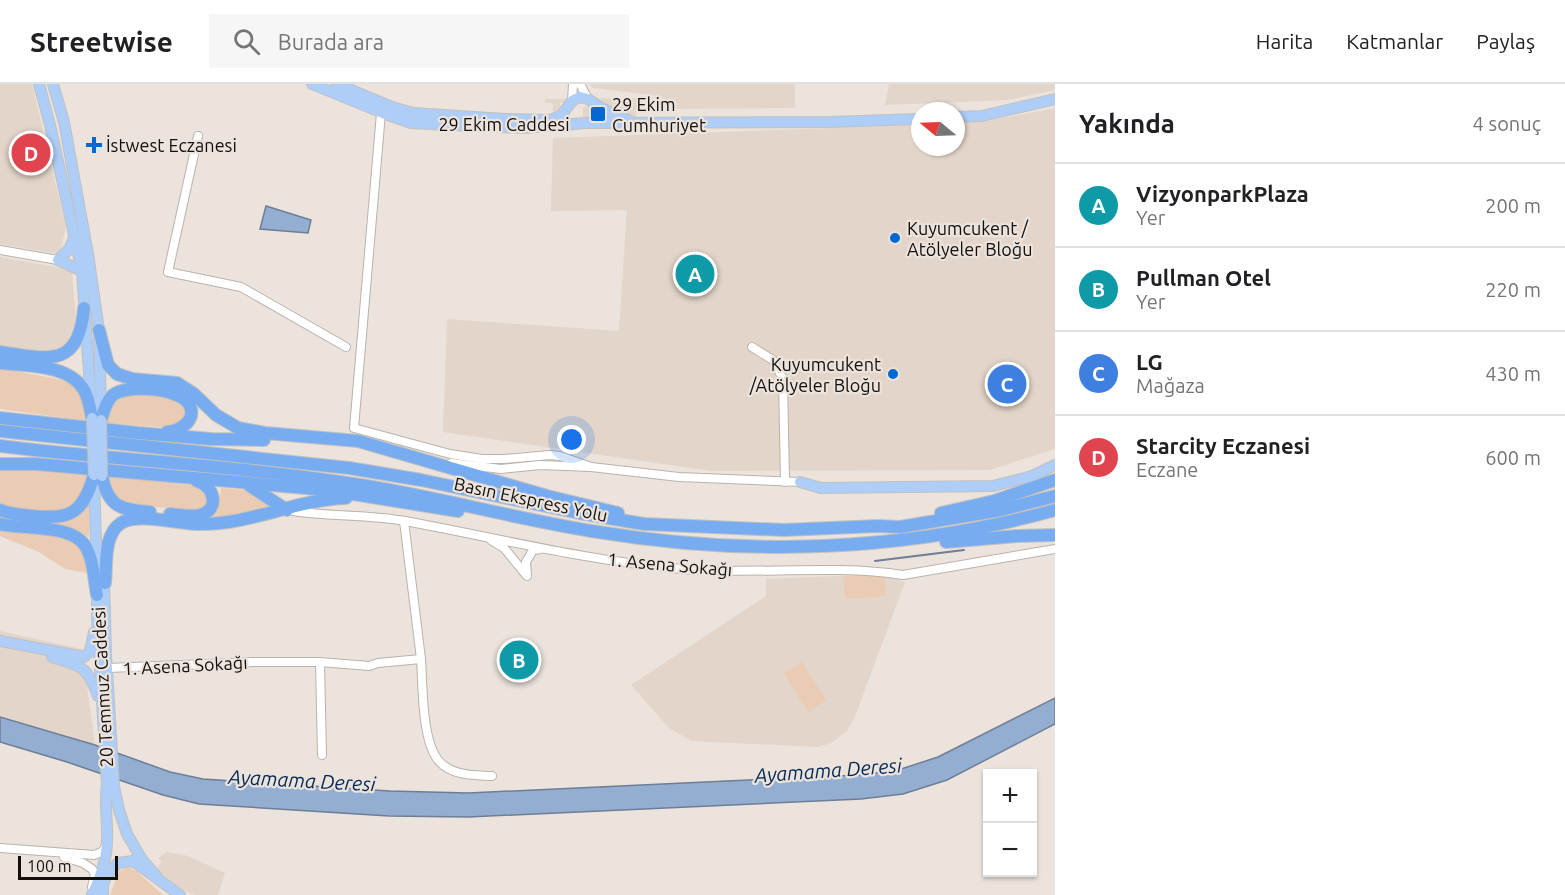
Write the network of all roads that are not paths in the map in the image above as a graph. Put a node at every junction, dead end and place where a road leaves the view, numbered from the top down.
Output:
1 (39, 84) edge
2 (49, 84) edge
3 (53, 84) edge
4 (312, 84) edge
5 (337, 84) edge
6 (573, 84) edge
7 (580, 84) edge
8 (1055, 99) edge
9 (590, 101) junction
10 (570, 103) junction
11 (381, 113) junction
12 (965, 117) edge
13 (911, 119) edge
14 (638, 123) junction
15 (582, 124) junction
16 (198, 136) dead end
17 (70, 154) junction
18 (75, 235) junction
19 (0, 250) edge
20 (58, 260) junction
21 (82, 271) junction
22 (84, 308) junction
23 (99, 330) junction
24 (346, 347) dead end
25 (752, 347) dead end
26 (0, 352) edge
27 (0, 363) edge
28 (3, 418) edge
29 (97, 419) junction
30 (0, 430) edge
31 (138, 433) junction
32 (316, 436) junction
33 (0, 446) edge
34 (0, 457) edge
35 (1055, 458) edge
36 (423, 460) junction
37 (0, 464) edge
38 (36, 464) junction
39 (1055, 465) edge
40 (591, 467) junction
41 (98, 476) junction
42 (181, 478) junction
43 (1055, 480) edge
44 (784, 482) junction
45 (800, 482) junction
46 (244, 483) junction
47 (1055, 496) edge
48 (386, 500) junction
49 (0, 510) edge
50 (287, 510) junction
51 (1055, 510) edge
52 (404, 521) junction
53 (0, 524) edge
54 (668, 524) junction
55 (878, 526) junction
56 (595, 532) junction
57 (1055, 535) edge
58 (486, 537) junction
59 (856, 545) junction
60 (545, 549) junction
61 (1055, 549) edge
62 (105, 583) junction
63 (97, 595) junction
64 (97, 618) junction
65 (0, 641) edge
66 (18, 644) junction
67 (421, 659) junction
68 (320, 662) junction
69 (108, 668) junction
70 (102, 705) junction
71 (108, 723) junction
72 (322, 755) dead end
73 (492, 776) dead end
74 (111, 786) junction
75 (108, 843) junction
76 (0, 849) edge
77 (43, 852) junction
78 (157, 877) junction
79 (103, 888) edge
80 (91, 895) edge
81 (180, 895) edge

1 - 18 main road
2 - 17 main road
3 - 17 main road
4 - 11 main road, 29 Ekim Caddesi
5 - 10 main road, 29 Ekim Caddesi
6 - 10 street
7 - 9 street
8 - 12 main road
9 - 10 main road
9 - 14 main road
9 - 15 main road
10 - 15 main road
11 - 15 main road, 29 Ekim Caddesi
11 - 40 street
13 - 14 main road, 29 Ekim Caddesi
14 - 15 main road, 29 Ekim Caddesi
16 - 24 street
17 - 23 main road
18 - 20 main road
18 - 21 main road
19 - 20 street
20 - 21 main road
21 - 22 main road
22 - 26 highway
22 - 29 main road
23 - 29 main road
23 - 32 highway
25 - 44 street
27 - 29 highway
28 - 31 highway
29 - 31 highway
29 - 41 main road, bridge
30 - 54 highway, Basın Ekspress Yolu
31 - 32 highway
32 - 36 highway
33 - 56 highway, Basın Ekspress Yolu
34 - 38 highway
35 - 45 main road
36 - 40 street
36 - 54 highway
37 - 38 highway
38 - 42 highway
39 - 45 main road
40 - 44 street
41 - 42 highway
41 - 49 highway
41 - 62 main road
41 - 63 main road, 20 Temmuz Caddesi
42 - 46 highway
43 - 55 highway
44 - 45 street
46 - 48 highway
46 - 50 highway
47 - 55 highway, Basın Ekspress Yolu
48 - 50 highway
48 - 56 highway
50 - 52 street, 1. Asena Sokağı
50 - 62 highway
51 - 59 highway, Basın Ekspress Yolu
52 - 58 street, 1. Asena Sokağı
52 - 67 street
53 - 63 highway
54 - 55 highway, Basın Ekspress Yolu
56 - 59 highway, Basın Ekspress Yolu
57 - 59 highway
58 - 60 street, 1. Asena Sokağı
58 - 60 street
60 - 61 street, 1. Asena Sokağı
62 - 69 main road
63 - 64 main road, 20 Temmuz Caddesi
64 - 66 main road
64 - 70 main road, 20 Temmuz Caddesi
65 - 66 main road
66 - 70 main road
67 - 68 street, 1. Asena Sokağı
67 - 73 street
68 - 69 street, 1. Asena Sokağı
68 - 72 street
69 - 71 main road
70 - 71 main road, 20 Temmuz Caddesi
71 - 74 main road
74 - 75 main road, 20 Temmuz Caddesi
74 - 78 main road
74 - 79 main road
75 - 77 street
75 - 80 main road, 20 Temmuz Caddesi
76 - 77 street
77 - 80 street
78 - 79 main road
78 - 81 main road

